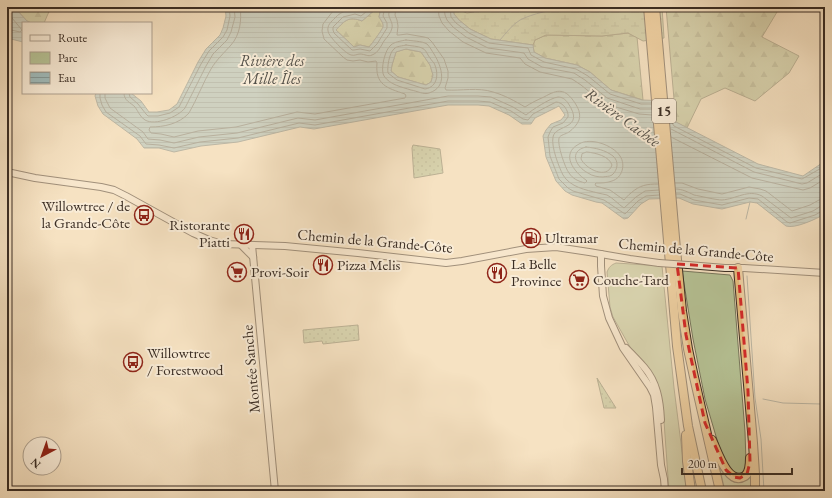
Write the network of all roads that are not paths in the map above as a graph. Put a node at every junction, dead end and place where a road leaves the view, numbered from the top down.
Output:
1 (648, 7) edge
2 (655, 7) edge
3 (7, 172) edge
4 (669, 216) junction
5 (241, 245) junction
6 (252, 245) junction
7 (262, 245) junction
8 (601, 254) junction
9 (253, 256) junction
10 (738, 268) junction
11 (825, 273) edge
12 (748, 391) junction
13 (685, 404) junction
14 (705, 423) junction
15 (275, 491) edge
16 (665, 491) edge
17 (691, 491) edge
18 (702, 491) edge
19 (720, 491) edge
20 (755, 491) edge

1 - 4 highway, 15
2 - 4 highway, 15
3 - 5 main road, Chemin de la Grande-Côte
4 - 13 highway, 15
4 - 14 highway, 15
5 - 6 main road, Chemin de la Grande-Côte
5 - 9 main road
6 - 7 main road, Chemin de la Grande-Côte
6 - 9 main road, Montée Sanche
7 - 8 main road, Chemin de la Grande-Côte
7 - 9 main road
8 - 10 main road, Chemin de la Grande-Côte, bridge
8 - 16 main road
9 - 15 main road, Montée Sanche
10 - 11 main road, Chemin de la Grande-Côte
10 - 12 highway
12 - 14 highway
12 - 20 highway
13 - 17 highway
13 - 18 highway, 15
14 - 19 highway, 15

